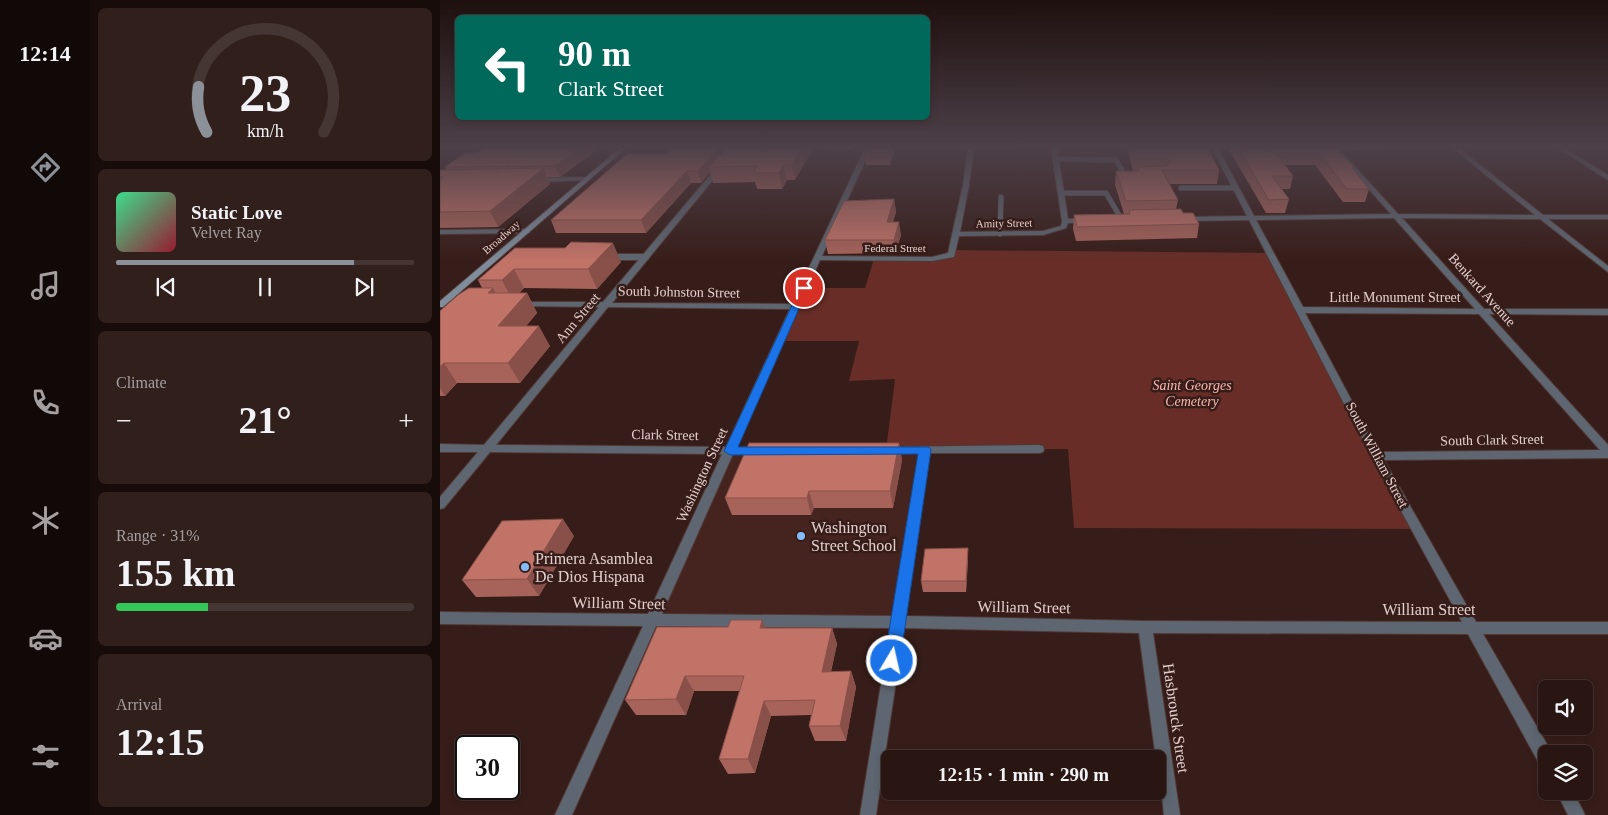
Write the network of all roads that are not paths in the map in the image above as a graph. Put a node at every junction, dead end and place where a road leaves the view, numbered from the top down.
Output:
1 (578, 186) edge
2 (705, 186) edge
3 (850, 186) edge
4 (964, 186) edge
5 (1060, 186) edge
6 (1370, 186) edge
7 (1503, 186) edge
8 (1181, 188) dead end
9 (1236, 188) joint
10 (1061, 193) junction
11 (1001, 197) dead end
12 (1397, 216) junction
13 (1542, 217) junction
14 (1608, 217) edge
15 (1252, 218) junction
16 (1172, 219) edge
17 (1094, 220) edge
18 (1113, 220) edge
19 (1122, 220) junction
20 (1132, 220) edge
21 (1065, 221) junction
22 (526, 230) junction
23 (440, 232) edge
24 (956, 234) junction
25 (1000, 234) junction
26 (607, 256) edge
27 (646, 257) junction
28 (817, 258) junction
29 (1608, 270) edge
30 (459, 303) edge
31 (441, 304) edge
32 (514, 304) edge
33 (606, 305) junction
34 (795, 307) junction
35 (1301, 310) junction
36 (1482, 312) junction
37 (1608, 312) edge
38 (440, 448) edge
39 (486, 449) junction
40 (1039, 449) dead end
41 (876, 450) edge
42 (925, 450) junction
43 (730, 451) junction
44 (769, 451) edge
45 (1608, 453) edge
46 (1376, 456) junction
47 (440, 505) edge
48 (440, 618) edge
49 (652, 621) junction
50 (898, 622) junction
51 (1145, 627) junction
52 (1474, 627) junction
53 (1608, 628) edge
54 (1538, 745) edge
55 (1569, 800) edge
56 (563, 815) edge
57 (868, 815) edge
58 (1172, 815) edge
59 (1577, 815) edge

1 - 22 street, Broadway
2 - 27 street, Ann Street
3 - 28 street, Washington Street
4 - 24 street
5 - 10 street
6 - 12 street, Benkard Avenue
7 - 13 street
8 - 9 lane
9 - 15 street, South William Street
10 - 19 lane
10 - 21 street
11 - 25 lane
12 - 13 street
12 - 15 street
12 - 36 street, Benkard Avenue
13 - 14 street
13 - 29 street
15 - 16 street
15 - 35 street, South William Street
17 - 21 street
18 - 19 street
19 - 20 street
21 - 25 street, Amity Street
22 - 23 street
22 - 31 street, Broadway
24 - 25 street, Amity Street
24 - 28 street, Federal Street
26 - 27 lane
27 - 33 street, Ann Street
28 - 34 street, Washington Street
30 - 31 street
32 - 33 street, South Johnston Street
33 - 34 street, South Johnston Street
33 - 39 street, Ann Street
34 - 43 street, Washington Street
35 - 36 street, Little Monument Street
35 - 46 street, South William Street
36 - 37 street, Little Monument Street
36 - 45 street, Benkard Avenue
38 - 39 street, Clark Street
39 - 43 street, Clark Street
39 - 47 street, Ann Street
40 - 42 street
41 - 42 street
42 - 50 street
43 - 44 street, Clark Street
43 - 49 street, Washington Street
45 - 46 street, South Clark Street
46 - 52 street, South William Street
48 - 49 street, William Street
49 - 50 street, William Street
49 - 56 street, Washington Street
50 - 51 street, William Street
50 - 57 street
51 - 52 street, William Street
51 - 58 street, Hasbrouck Street
52 - 53 street, William Street
52 - 54 street, South William Street
55 - 59 street

